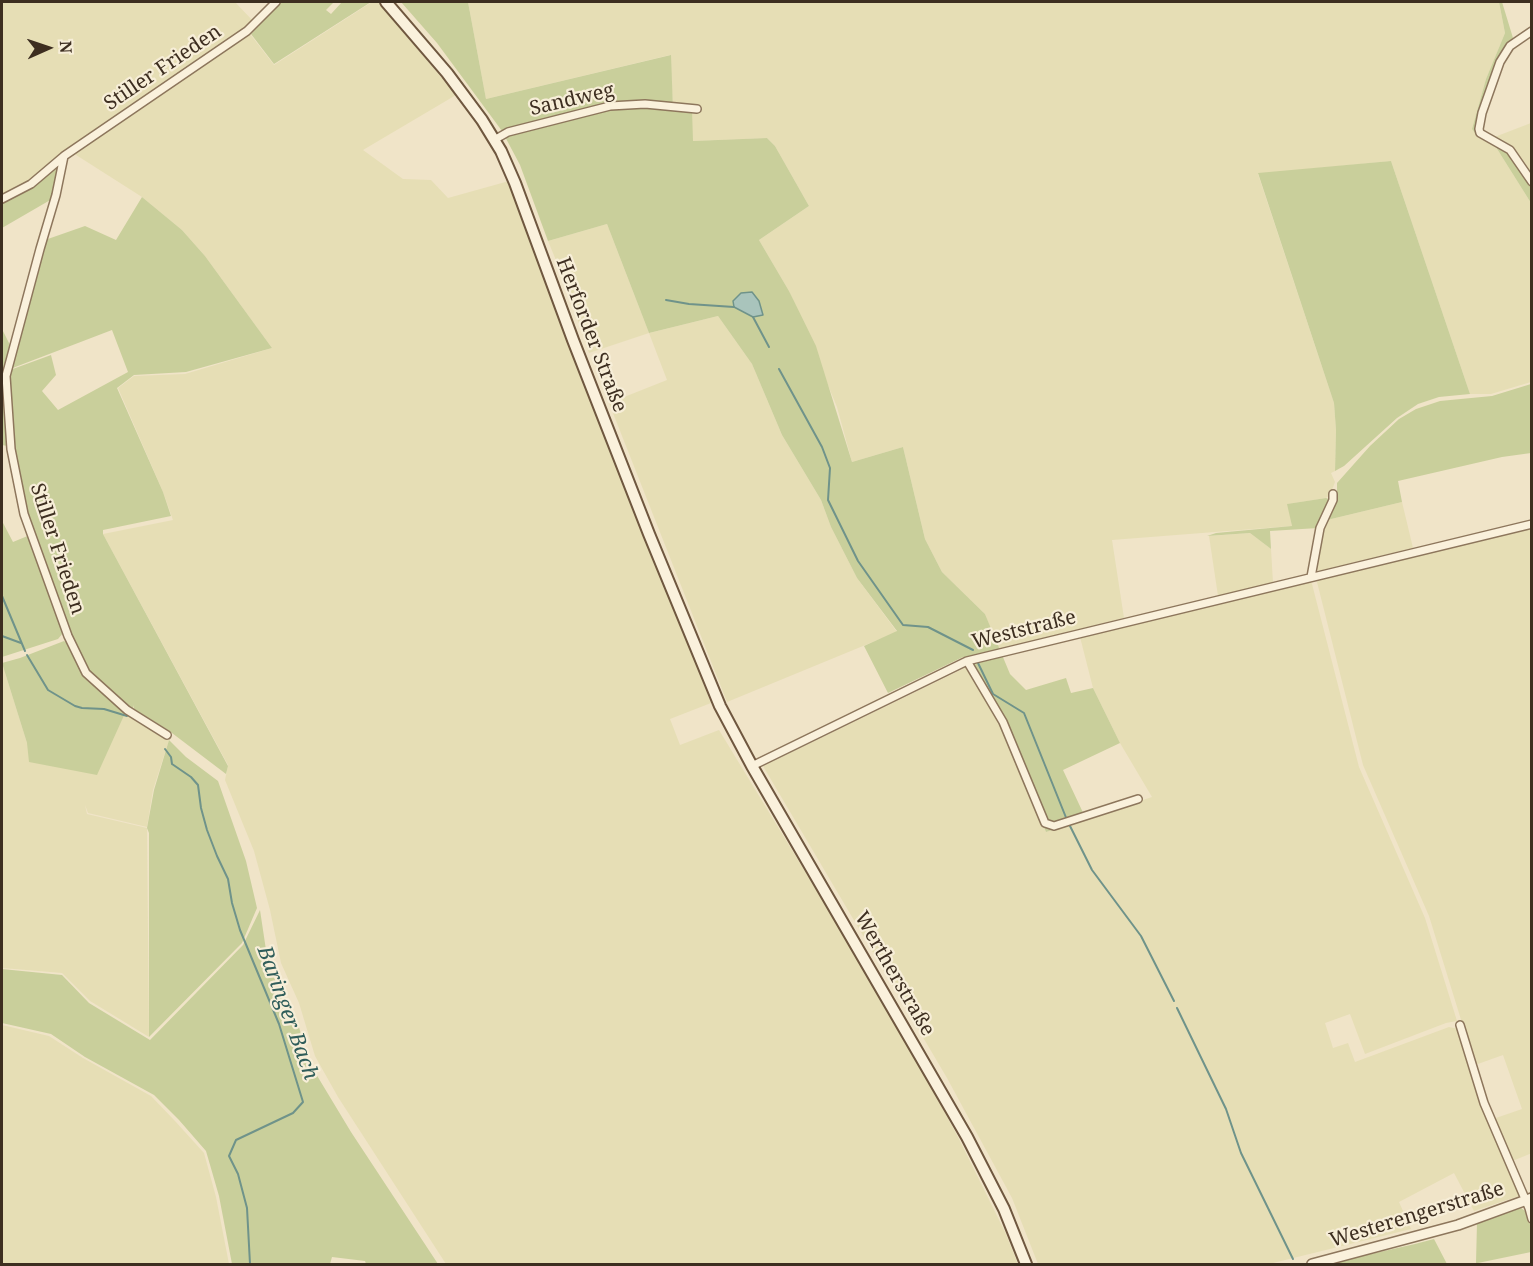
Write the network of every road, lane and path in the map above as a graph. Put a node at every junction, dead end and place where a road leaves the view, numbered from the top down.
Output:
1 (276, 2) edge
2 (386, 2) edge
3 (1532, 31) edge
4 (697, 109) dead end
5 (494, 140) junction
6 (64, 156) junction
7 (1532, 182) edge
8 (2, 199) edge
9 (1333, 494) dead end
10 (1532, 524) edge
11 (1311, 577) junction
12 (967, 662) junction
13 (720, 706) joint
14 (167, 735) dead end
15 (752, 766) junction
16 (1138, 799) dead end
17 (1460, 1025) dead end
18 (1528, 1199) edge
19 (1532, 1219) edge
20 (1026, 1264) edge
21 (1312, 1264) edge

1 - 6 street, Stiller Frieden
2 - 5 main road, Herforder Straße
3 - 7 street
4 - 5 street, Sandweg
5 - 13 main road, Herforder Straße
6 - 8 street, Stiller Frieden
6 - 14 street, Stiller Frieden
9 - 11 street
10 - 11 street, Weststraße
11 - 12 street, Weststraße
12 - 15 street, Weststraße
12 - 16 street
13 - 15 main road, Wertherstraße
15 - 20 main road, Wertherstraße
17 - 18 street
18 - 19 street
18 - 21 street, Westerengerstraße

